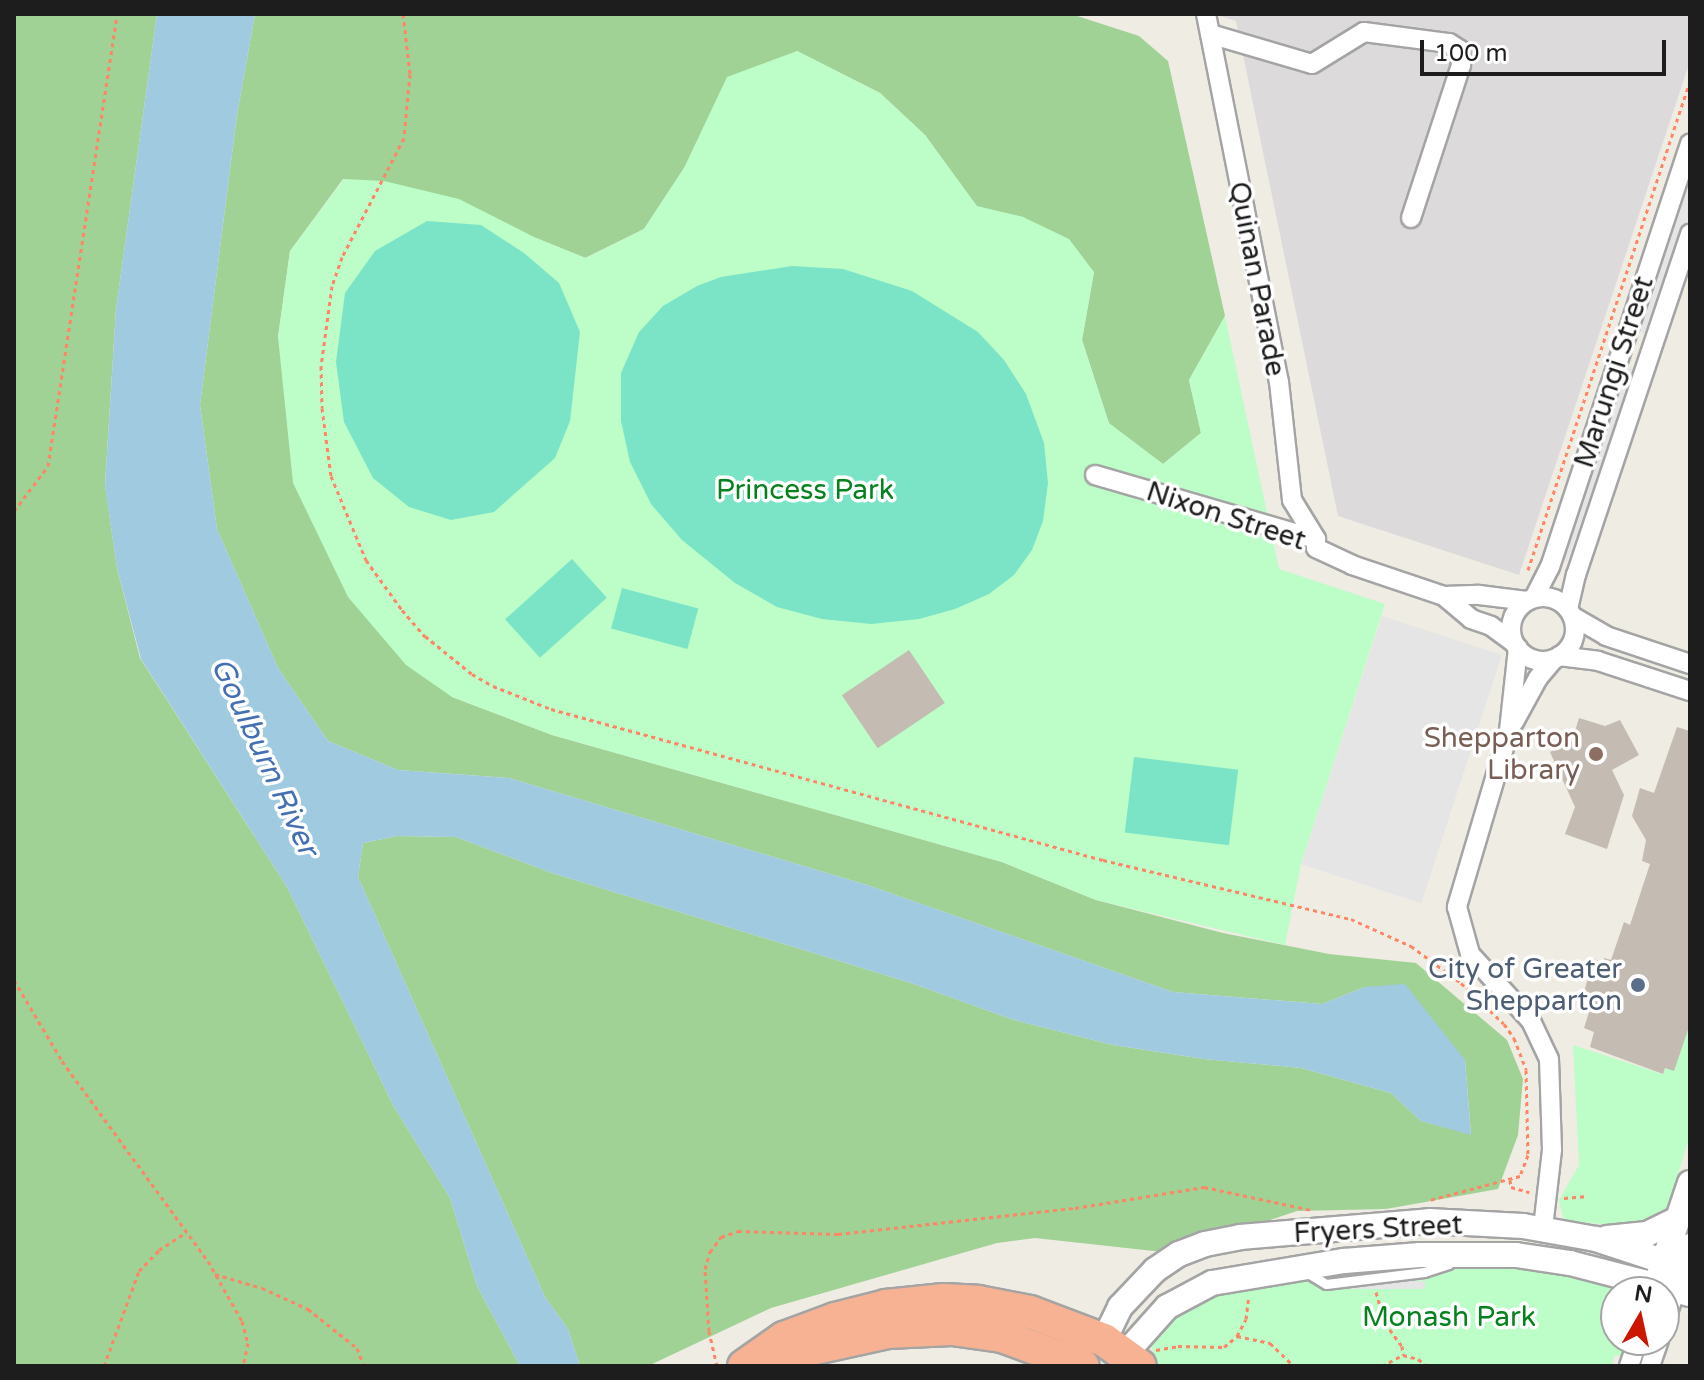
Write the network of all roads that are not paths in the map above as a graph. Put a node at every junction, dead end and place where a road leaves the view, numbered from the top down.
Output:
1 (1206, 14) edge
2 (1210, 34) junction
3 (1689, 153) edge
4 (1411, 218) dead end
5 (1690, 234) edge
6 (1623, 347) junction
7 (1649, 356) junction
8 (1095, 475) dead end
9 (1316, 539) junction
10 (1444, 596) junction
11 (1530, 599) junction
12 (1570, 613) junction
13 (1516, 645) junction
14 (1557, 657) junction
15 (1688, 664) edge
16 (1684, 689) edge
17 (1509, 731) junction
18 (1690, 1183) edge
19 (1678, 1219) junction
20 (1543, 1228) junction
21 (1596, 1239) junction
22 (1474, 1254) junction
23 (1537, 1258) junction
24 (1301, 1266) junction
25 (1675, 1276) edge
26 (1121, 1357) edge
27 (747, 1366) edge
28 (1083, 1366) edge

1 - 2 street, Quinan Parade
2 - 4 street
2 - 9 street, Quinan Parade
3 - 6 street, Marungi Street
5 - 7 street, Marungi Street
6 - 7 street
6 - 11 street, Marungi Street
7 - 12 street, Marungi Street
8 - 9 street, Nixon Street
9 - 10 street, Nixon Street
10 - 11 street, Nixon Street
10 - 13 street, Nixon Street
11 - 12 street
11 - 13 street
12 - 14 street
12 - 15 street
13 - 14 street
13 - 17 street
14 - 16 street
14 - 17 street
15 - 16 street
17 - 20 street
18 - 19 street
19 - 21 street
19 - 25 street
20 - 21 street, Fryers Street
20 - 23 street
20 - 26 street, Fryers Street
21 - 25 street, Fryers Street
22 - 23 street, Fryers Street
22 - 24 street, Fryers Street
22 - 24 lane
23 - 25 street, Fryers Street
24 - 26 street, Fryers Street
26 - 27 highway
27 - 28 highway

